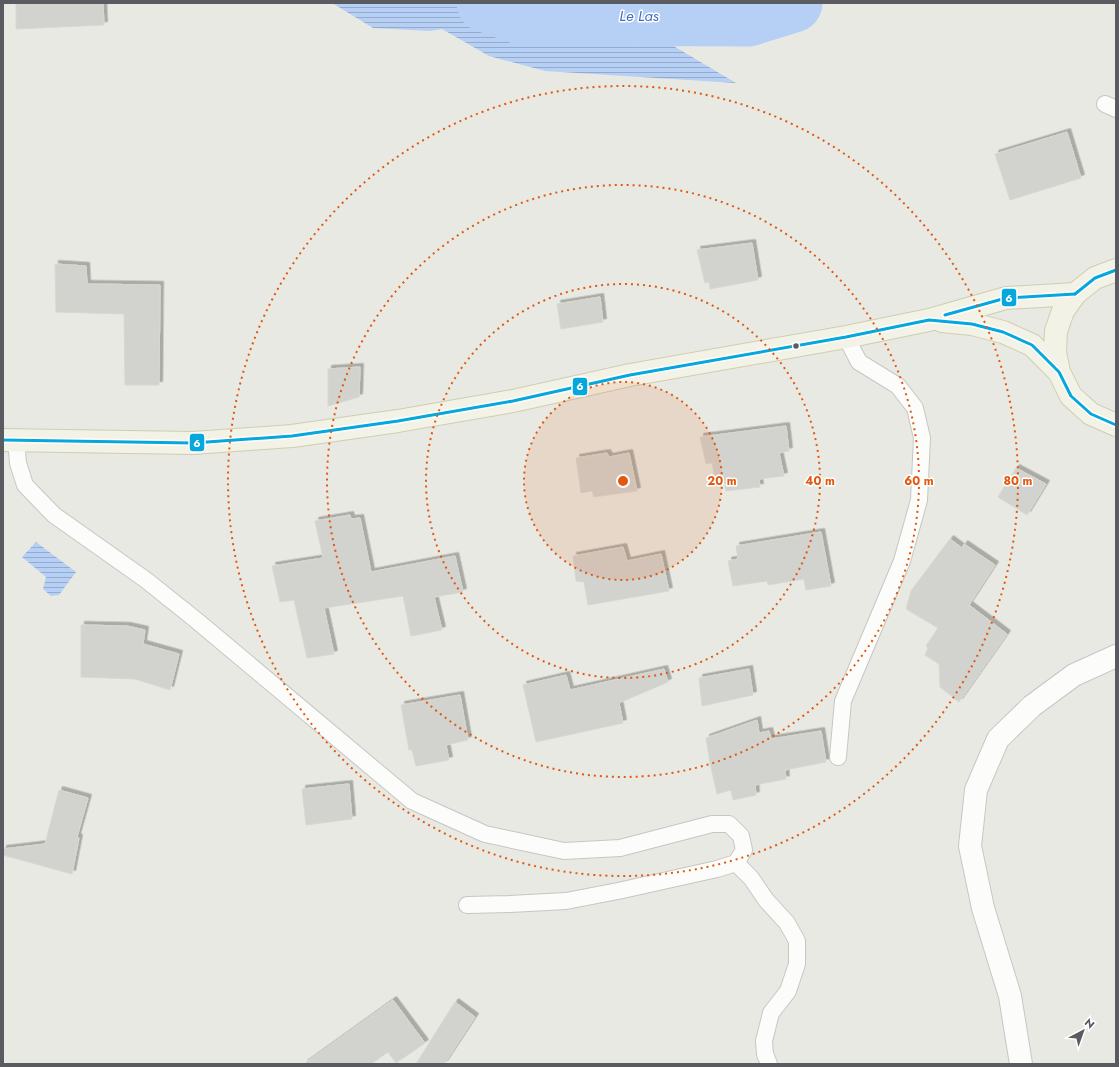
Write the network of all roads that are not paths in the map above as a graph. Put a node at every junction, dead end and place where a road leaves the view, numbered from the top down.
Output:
1 (1116, 270) edge
2 (1075, 294) junction
3 (929, 320) junction
4 (846, 336) junction
5 (1059, 372) junction
6 (1116, 425) edge
7 (9, 440) edge
8 (1116, 656) edge
9 (838, 757) dead end
10 (736, 863) junction
11 (467, 905) dead end
12 (769, 1064) edge
13 (1021, 1064) edge

1 - 2 main road
2 - 3 main road
2 - 5 main road
3 - 4 main road
3 - 5 main road
4 - 7 main road
4 - 9 lane
5 - 6 main road
7 - 10 lane
8 - 13 street
10 - 11 lane
10 - 12 lane

